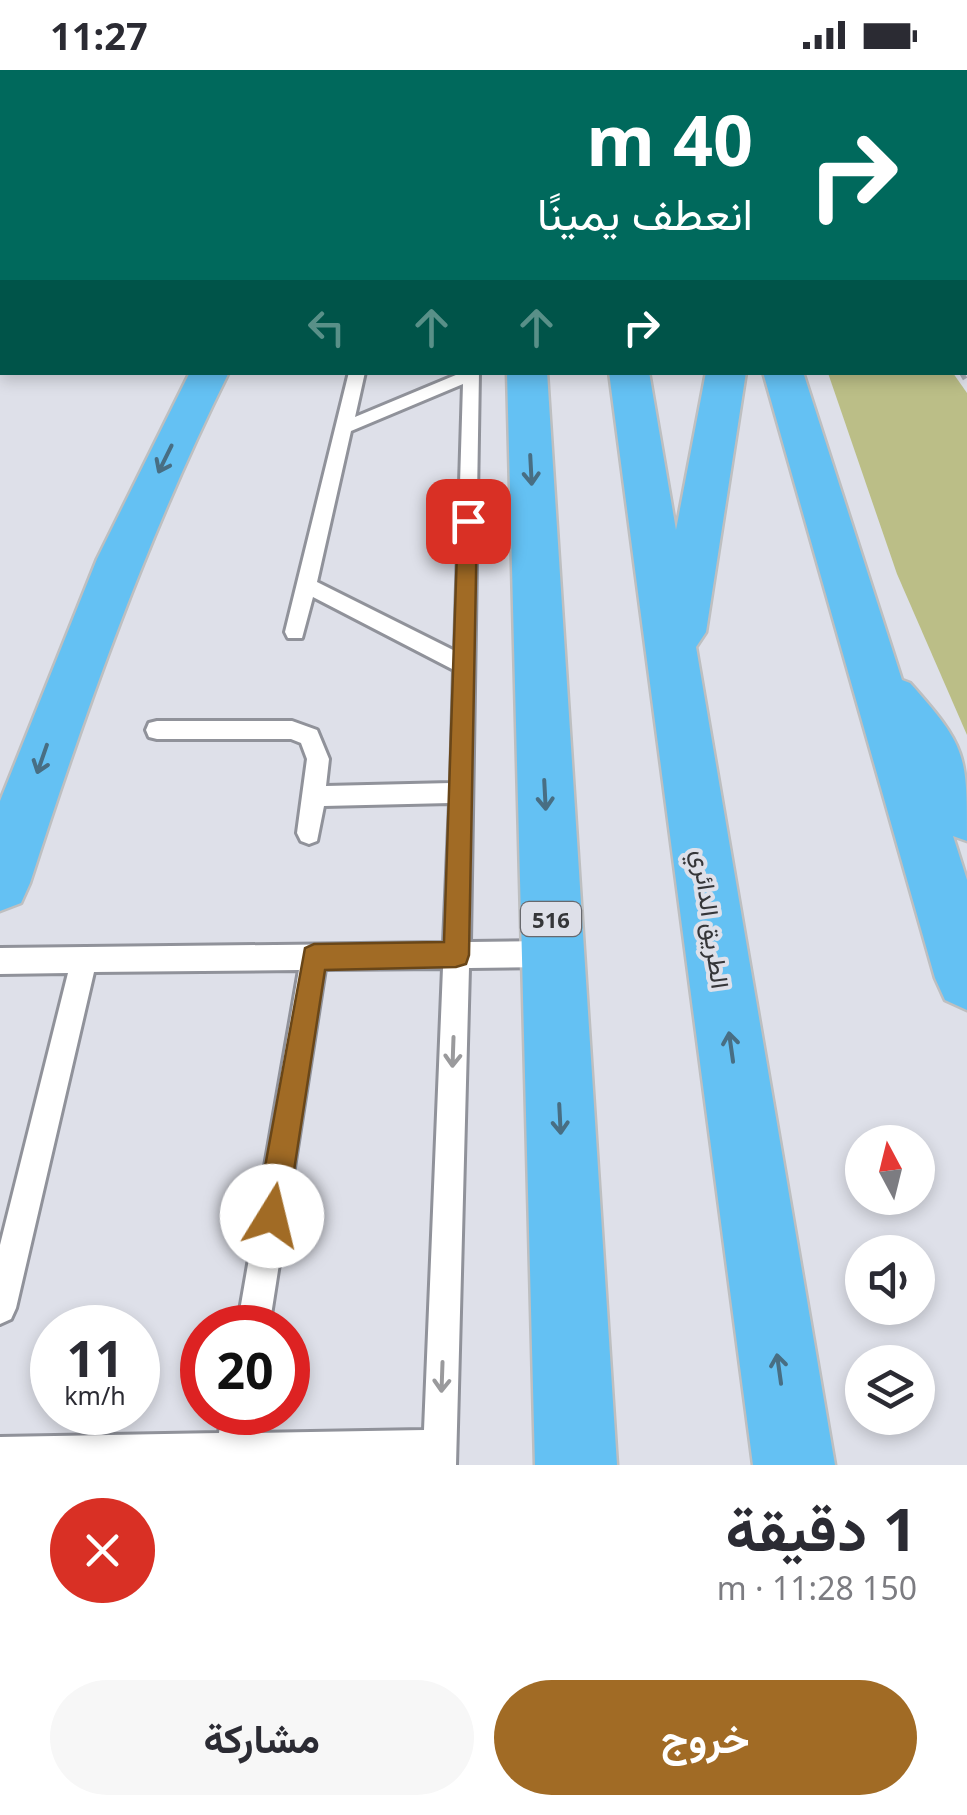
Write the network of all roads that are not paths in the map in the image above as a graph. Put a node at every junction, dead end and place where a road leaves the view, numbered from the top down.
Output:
1 (209, 375) edge
2 (355, 375) edge
3 (484, 375) edge
4 (489, 375) edge
5 (489, 375) edge
6 (629, 375) edge
7 (725, 375) edge
8 (784, 375) edge
9 (344, 428) junction
10 (306, 585) junction
11 (295, 632) dead end
12 (465, 666) junction
13 (675, 670) junction
14 (875, 675) junction
15 (157, 730) dead end
16 (462, 793) junction
17 (314, 796) junction
18 (967, 816) edge
19 (308, 833) dead end
20 (0, 883) edge
21 (552, 954) junction
22 (456, 955) junction
23 (314, 957) junction
24 (84, 959) junction
25 (0, 961) edge
26 (967, 978) edge
27 (257, 1305) edge
28 (0, 1308) edge
29 (235, 1435) edge
30 (233, 1450) junction
31 (0, 1454) edge
32 (439, 1456) edge
33 (576, 1465) edge
34 (794, 1465) edge

1 -> 20 highway
2 - 9 lane
3 - 9 lane
4 - 12 lane
5 -> 21 highway, 516
6 - 13 highway, الطريق الدائري
7 - 13 highway
8 - 14 highway
9 - 10 lane
10 - 11 lane
10 - 12 lane
12 - 16 lane
34 -> 13 highway, الطريق الدائري
14 - 18 highway
14 - 26 highway
15 - 17 lane
16 - 17 lane
16 - 22 lane
17 - 19 lane
21 - 22 lane
21 -> 33 highway, 516
22 - 23 lane
22 -> 32 lane
23 - 24 lane
23 - 27 lane
24 - 25 lane
24 - 28 lane
29 - 30 lane
30 - 31 lane
30 - 32 lane

